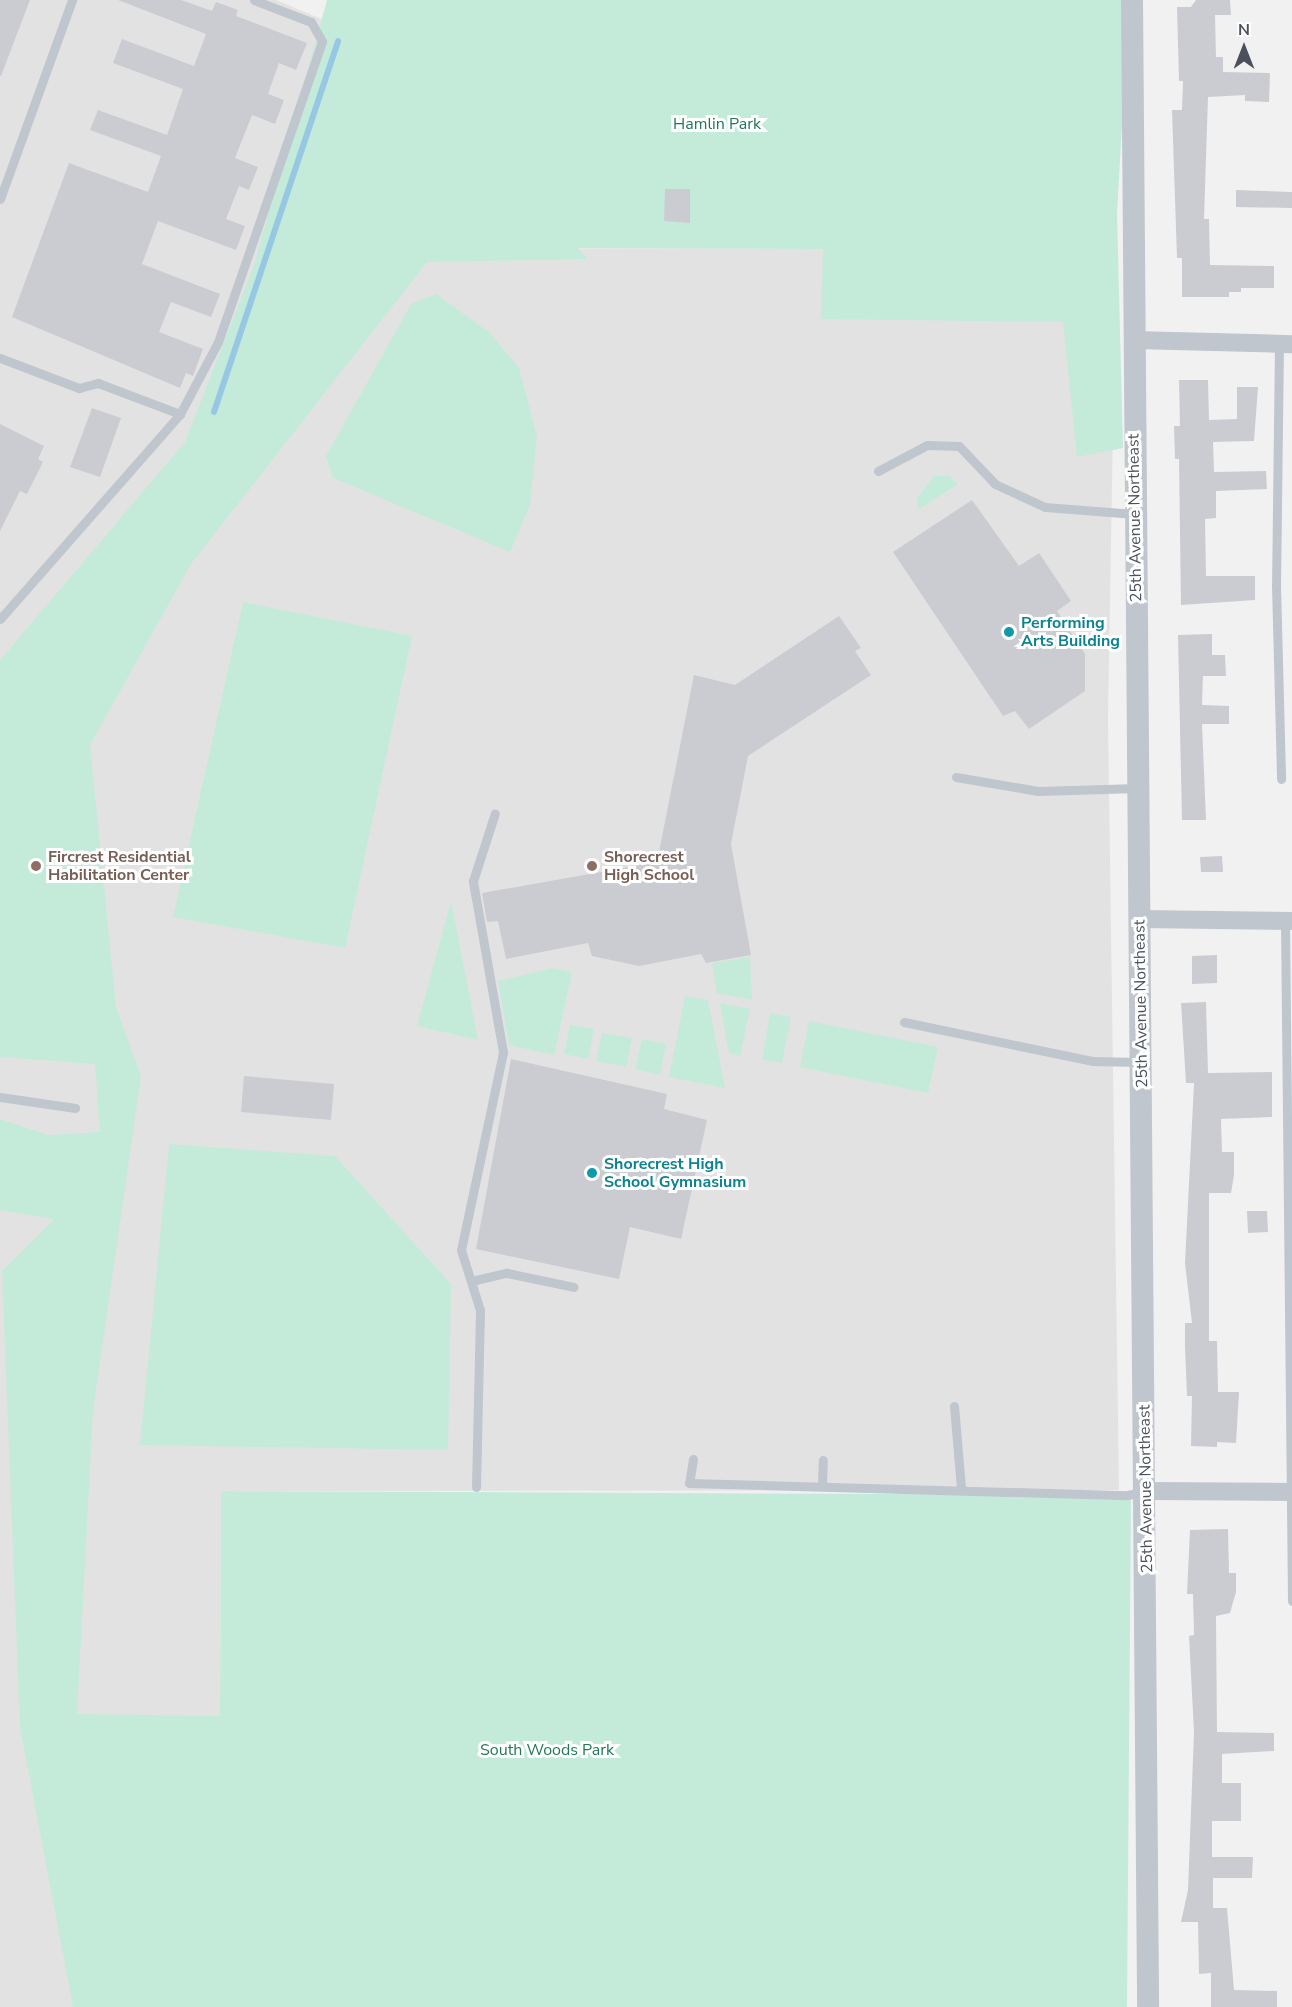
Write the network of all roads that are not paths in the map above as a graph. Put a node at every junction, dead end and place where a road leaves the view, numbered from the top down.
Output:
1 (72, 0) edge
2 (254, 0) edge
3 (1132, 0) edge
4 (0, 199) edge
5 (1134, 340) junction
6 (1285, 344) edge
7 (0, 358) edge
8 (180, 414) junction
9 (878, 471) dead end
10 (1136, 514) junction
11 (0, 619) edge
12 (956, 777) dead end
13 (1281, 778) dead end
14 (1138, 788) junction
15 (495, 813) dead end
16 (1140, 919) junction
17 (1288, 921) edge
18 (904, 1022) dead end
19 (1141, 1062) junction
20 (0, 1097) edge
21 (75, 1108) dead end
22 (471, 1281) junction
23 (574, 1287) dead end
24 (954, 1406) dead end
25 (693, 1459) dead end
26 (823, 1460) dead end
27 (822, 1484) junction
28 (476, 1487) dead end
29 (961, 1487) junction
30 (1147, 1491) junction
31 (1291, 1492) edge
32 (1292, 1601) edge
33 (1148, 2007) edge

1 - 4 lane
2 - 8 lane
3 - 5 street, 25th Avenue Northeast
5 - 6 street
5 - 10 street, 25th Avenue Northeast
6 - 13 lane
7 - 8 lane
8 - 11 lane
9 - 10 lane
10 - 14 street, 25th Avenue Northeast
12 - 14 lane
14 - 16 street, 25th Avenue Northeast
15 - 22 lane
16 - 17 street
16 - 19 street, 25th Avenue Northeast
17 - 31 lane
18 - 19 lane
19 - 30 street, 25th Avenue Northeast
20 - 21 lane
22 - 23 lane
22 - 28 lane
24 - 29 lane
25 - 27 lane
26 - 27 lane
27 - 29 lane
29 - 30 lane
30 - 31 street
30 - 33 street, 25th Avenue Northeast
31 - 32 lane

